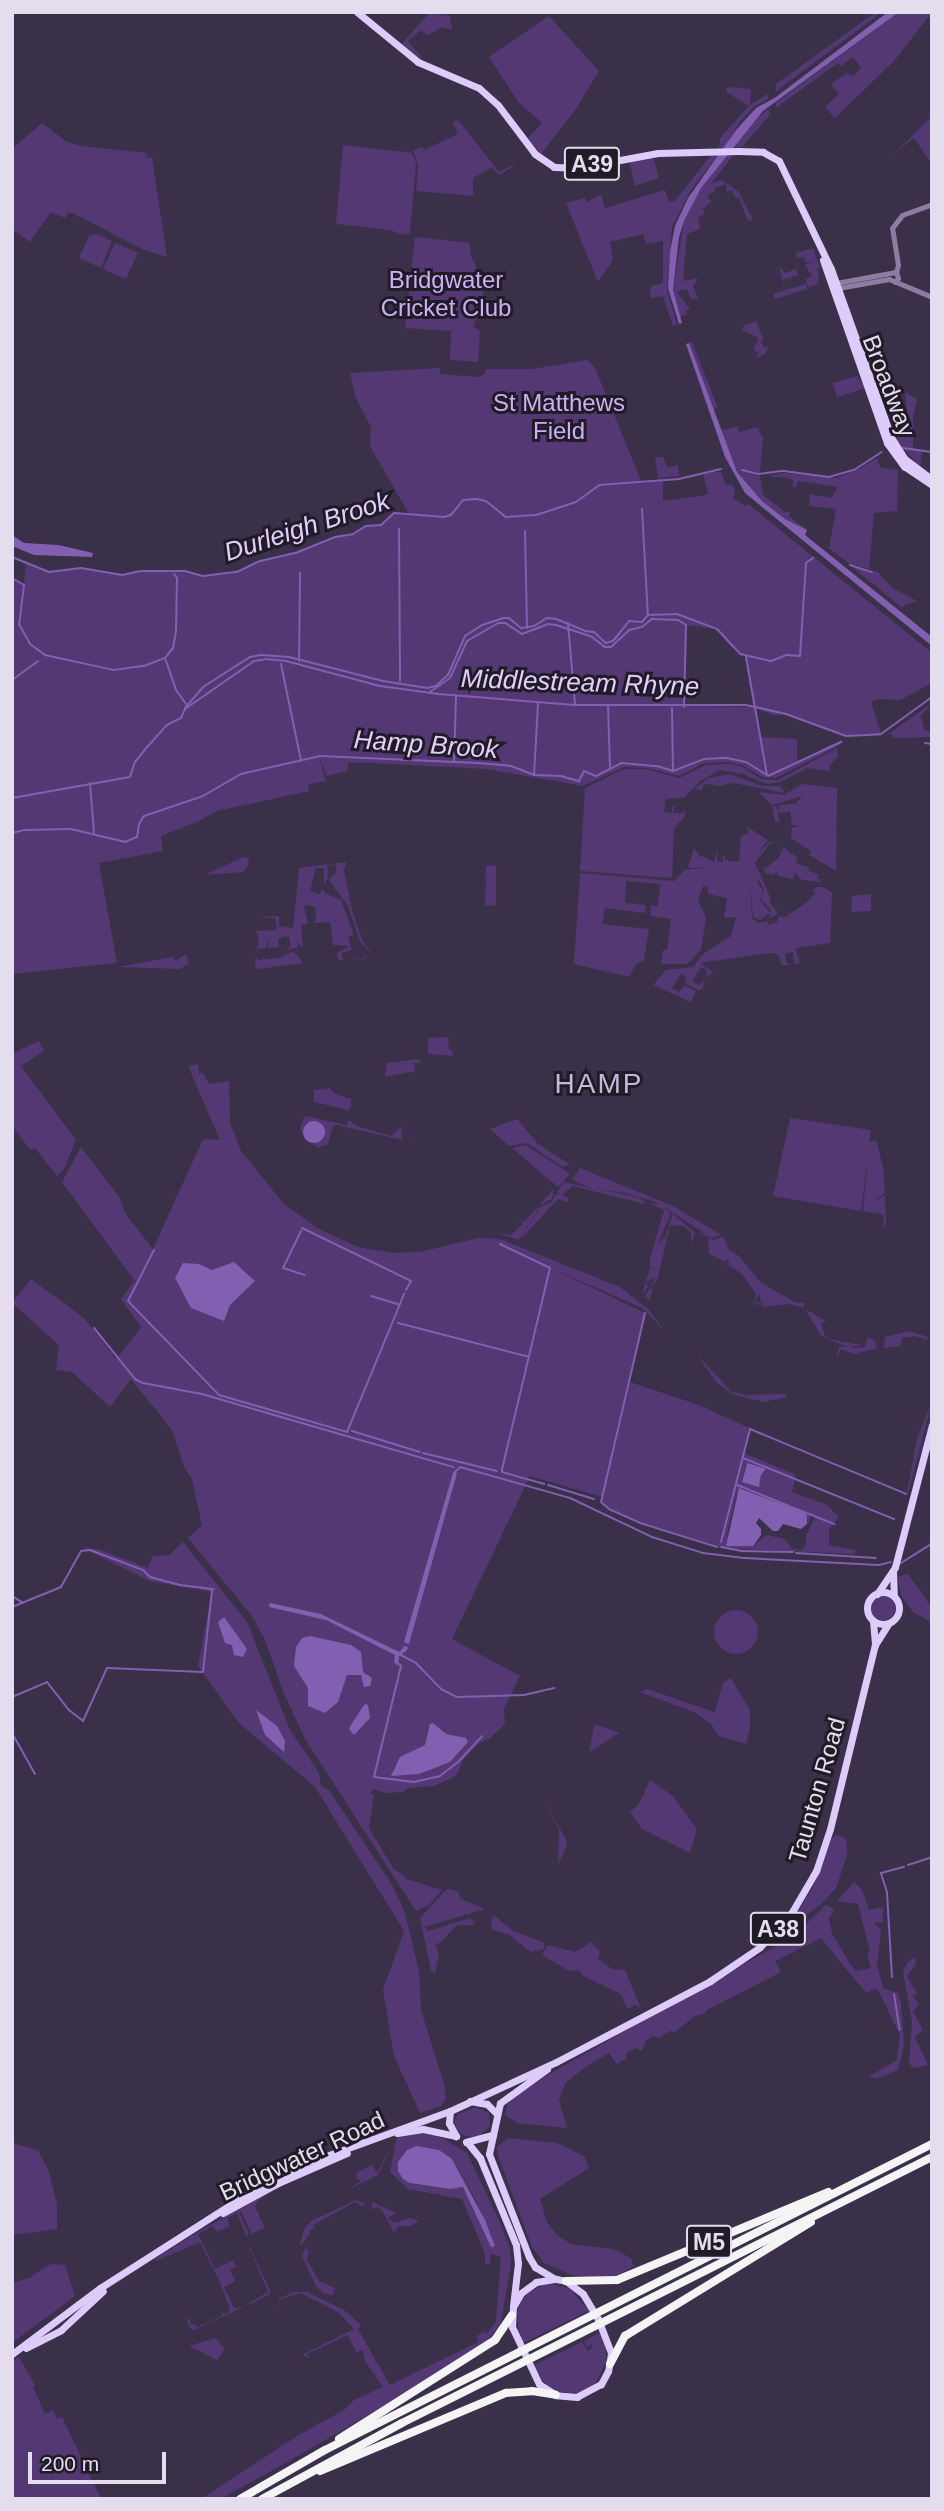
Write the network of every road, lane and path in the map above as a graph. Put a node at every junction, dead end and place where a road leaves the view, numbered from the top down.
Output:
1 (357, 12) edge
2 (932, 204) edge
3 (892, 276) junction
4 (835, 286) junction
5 (932, 297) edge
6 (932, 479) edge
7 (932, 485) edge
8 (932, 1425) edge
9 (895, 1565) junction
10 (877, 1594) junction
11 (894, 1596) junction
12 (873, 1621) junction
13 (888, 1624) junction
14 (876, 1645) junction
15 (556, 2062) junction
16 (470, 2101) junction
17 (450, 2111) junction
18 (497, 2114) junction
19 (493, 2135) junction
20 (456, 2136) junction
21 (467, 2142) junction
22 (932, 2144) edge
23 (932, 2157) edge
24 (848, 2186) junction
25 (824, 2212) junction
26 (206, 2221) junction
27 (121, 2274) junction
28 (556, 2279) junction
29 (566, 2281) junction
30 (513, 2311) junction
31 (12, 2355) edge
32 (610, 2364) junction
33 (556, 2395) junction
34 (326, 2450) junction
35 (297, 2478) junction
36 (240, 2499) edge
37 (262, 2499) edge

1 - 4 main road, A39
2 - 3 street
3 - 4 street
3 - 5 street
4 - 6 main road, Broadway / A39
4 - 7 main road, Broadway / A39
8 - 9 main road, A38
9 - 10 main road, A38
9 - 11 main road, A38
10 - 11 main road
10 - 12 main road, A38
11 - 13 main road, A38
12 - 13 main road
12 - 14 main road, Taunton Road / A38
13 - 14 main road, Taunton Road / A38
14 - 15 main road, Taunton Road / A38
15 - 16 main road, Taunton Road / A38
15 - 18 main road, Taunton Road / A38
16 - 17 main road, A38
16 - 18 main road
17 - 20 main road
17 - 26 main road, Bridgwater Road / A38
18 - 19 main road, A38
19 - 21 main road
19 - 28 main road, A38
20 - 21 main road, A38
20 - 26 main road, Bridgwater Road / A38
21 - 30 main road, A38
22 - 24 highway, M5
23 - 25 highway, M5
24 - 29 highway, M5
24 - 34 highway, M5
25 - 32 highway, M5
25 - 35 highway, M5
26 - 27 main road, Bridgwater Road / A38
27 - 31 main road, Bridgwater Road / A38
27 - 31 main road, Bridgwater Road / A38
28 - 29 main road
28 - 30 main road
29 - 32 main road
30 - 33 main road
30 - 34 highway, M5
32 - 33 main road
33 - 35 highway, M5
34 - 36 highway, M5
35 - 37 highway, M5

